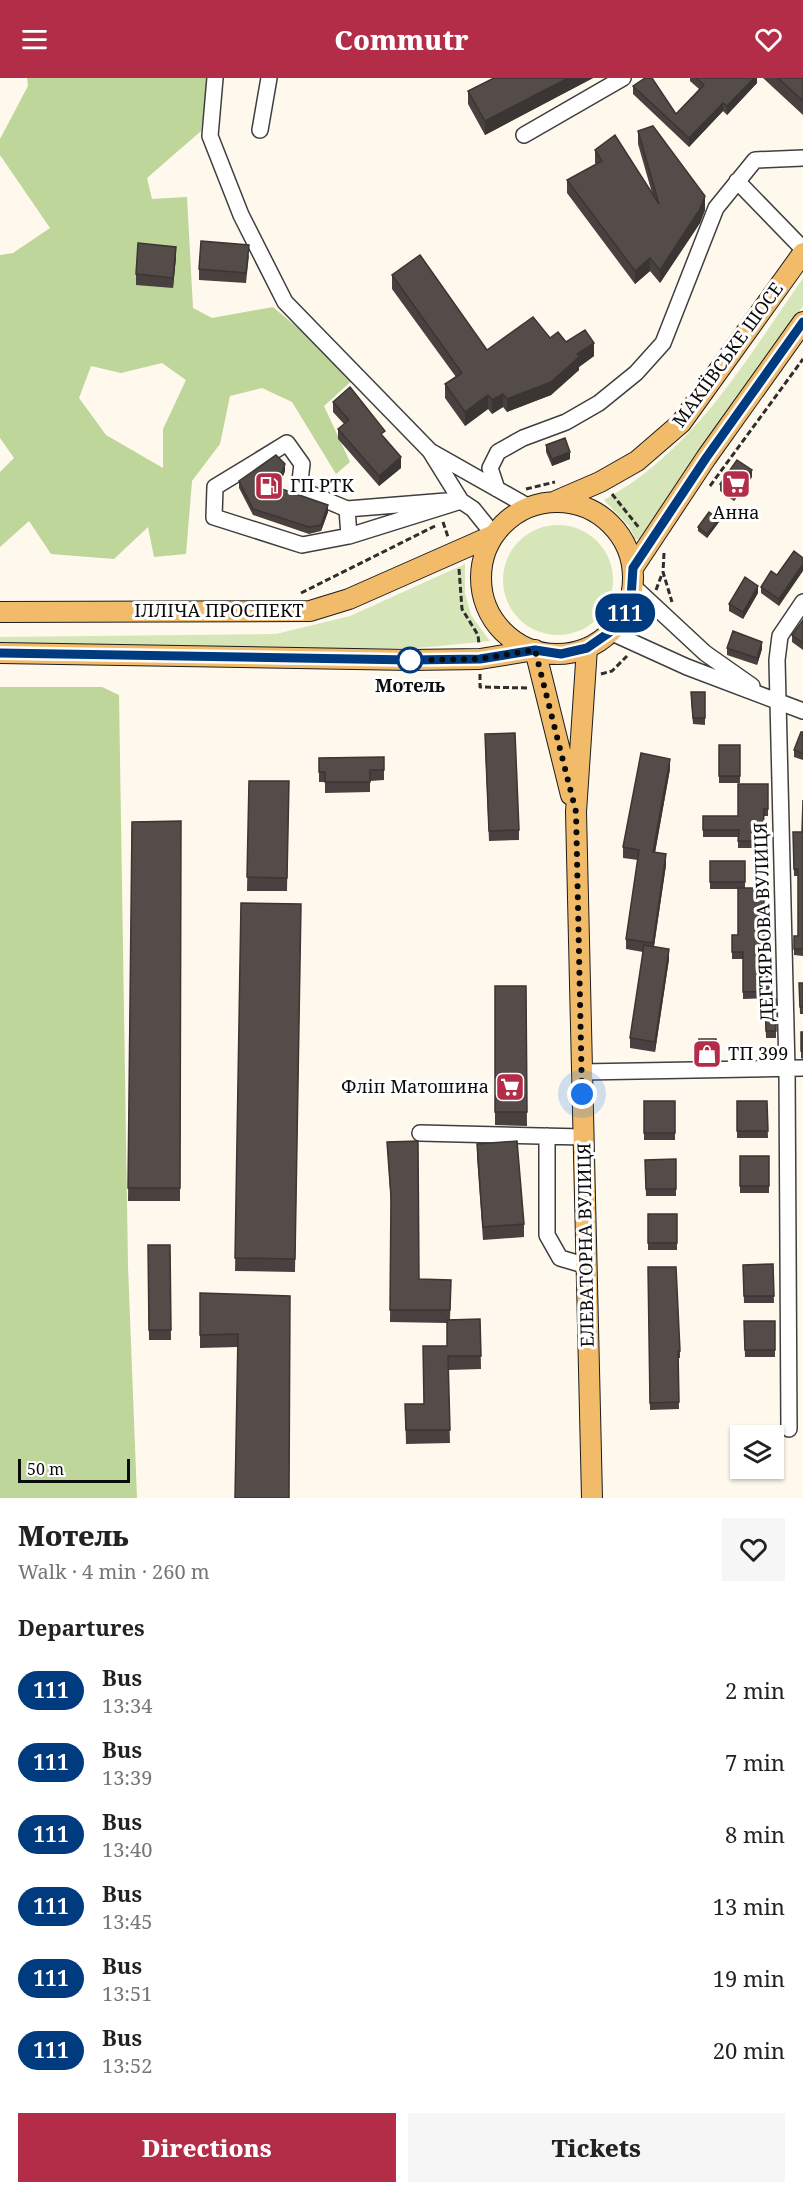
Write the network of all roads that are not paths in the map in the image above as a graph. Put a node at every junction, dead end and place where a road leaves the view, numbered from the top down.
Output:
1 (215, 78) edge
2 (269, 78) edge
3 (623, 78) edge
4 (260, 130) dead end
5 (524, 135) dead end
6 (803, 158) edge
7 (738, 181) junction
8 (803, 251) edge
9 (803, 322) edge
10 (430, 451) junction
11 (502, 491) junction
12 (553, 502) junction
13 (467, 505) junction
14 (529, 507) junction
15 (347, 509) junction
16 (494, 535) junction
17 (349, 536) junction
18 (633, 577) junction
19 (803, 602) edge
20 (0, 612) edge
21 (610, 632) junction
22 (587, 648) junction
23 (535, 650) junction
24 (0, 653) edge
25 (777, 702) junction
26 (803, 711) edge
27 (576, 812) junction
28 (795, 1069) edge
29 (582, 1072) junction
30 (420, 1133) dead end
31 (547, 1136) junction
32 (583, 1137) junction
33 (586, 1266) junction
34 (789, 1429) dead end
35 (592, 1498) edge

1 - 10 street
2 - 4 street
3 - 5 street
6 - 7 street
7 - 8 street
7 - 11 street
8 - 12 main road, МАКІЇВСЬКЕ ШОСЕ
9 - 18 main road
10 - 11 street
10 - 13 street
11 - 14 street
12 - 14 main road
12 - 18 main road
13 - 15 street
13 - 16 street
13 - 17 street
14 - 16 main road
15 - 17 street
15 - 17 street
16 - 20 main road, ІЛЛІЧА ПРОСПЕКТ
16 - 23 main road
18 - 21 main road
18 - 25 street
19 - 25 street, ДЕГТЯРЬОВА ВУЛИЦЯ
21 - 22 main road
21 - 25 street
22 - 23 main road
22 - 27 main road, ЕЛЕВАТОРНА ВУЛИЦЯ
23 - 24 main road
23 - 27 main road, ЕЛЕВАТОРНА ВУЛИЦЯ
25 - 26 street
25 - 28 street, ДЕГТЯРЬОВА ВУЛИЦЯ
27 - 29 main road, ЕЛЕВАТОРНА ВУЛИЦЯ
28 - 29 street
28 - 34 street, ДЕГТЯРЬОВА ВУЛИЦЯ
29 - 32 main road, ЕЛЕВАТОРНА ВУЛИЦЯ
30 - 31 street
31 - 32 street
31 - 33 street
32 - 33 main road, ЕЛЕВАТОРНА ВУЛИЦЯ
33 - 35 main road, ЕЛЕВАТОРНА ВУЛИЦЯ

